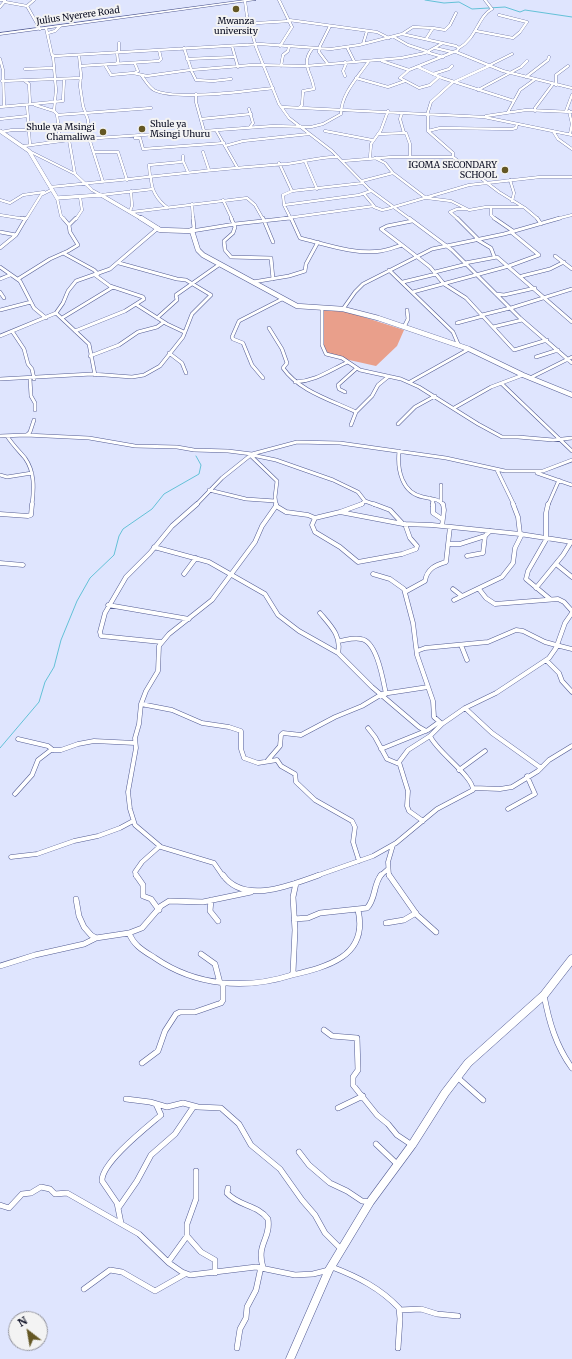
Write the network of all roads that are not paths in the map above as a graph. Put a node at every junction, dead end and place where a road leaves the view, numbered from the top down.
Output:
1 (0, 0) edge
2 (34, 0) edge
3 (254, 0) edge
4 (279, 0) edge
5 (485, 0) edge
6 (5, 1) edge
7 (245, 1) junction
8 (28, 6) junction
9 (0, 7) edge
10 (456, 13) dead end
11 (499, 15) dead end
12 (289, 21) junction
13 (257, 23) dead end
14 (60, 26) junction
15 (330, 26) junction
16 (46, 28) junction
17 (433, 28) junction
18 (40, 29) junction
19 (367, 31) junction
20 (476, 32) junction
21 (0, 34) edge
22 (48, 34) junction
23 (402, 34) junction
24 (394, 37) junction
25 (389, 38) junction
26 (426, 38) junction
27 (119, 43) dead end
28 (443, 43) junction
29 (363, 44) junction
30 (255, 45) junction
31 (232, 46) junction
32 (280, 46) junction
33 (289, 46) junction
34 (346, 47) junction
35 (184, 48) junction
36 (435, 48) junction
37 (459, 48) junction
38 (312, 49) junction
39 (320, 49) junction
40 (160, 50) junction
41 (426, 51) junction
42 (454, 51) junction
43 (118, 52) junction
44 (512, 54) dead end
45 (79, 55) junction
46 (53, 56) junction
47 (234, 57) junction
48 (444, 57) junction
49 (549, 57) dead end
50 (0, 59) edge
51 (187, 59) junction
52 (380, 60) junction
53 (354, 61) junction
54 (369, 61) junction
55 (527, 61) dead end
56 (345, 62) junction
57 (116, 64) junction
58 (135, 64) dead end
59 (328, 64) junction
60 (105, 65) junction
61 (263, 65) junction
62 (80, 66) junction
63 (281, 66) junction
64 (306, 66) junction
65 (452, 66) dead end
66 (489, 66) junction
67 (568, 66) dead end
68 (238, 67) junction
69 (418, 67) junction
70 (54, 68) junction
71 (25, 69) dead end
72 (191, 70) junction
73 (409, 70) junction
74 (134, 73) junction
75 (509, 73) junction
76 (433, 74) junction
77 (142, 76) junction
78 (345, 76) dead end
79 (439, 77) junction
80 (526, 77) junction
81 (81, 78) junction
82 (356, 78) junction
83 (56, 79) junction
84 (64, 79) junction
85 (231, 79) dead end
86 (24, 80) junction
87 (534, 80) junction
88 (405, 81) junction
89 (1, 82) edge
90 (453, 82) junction
91 (553, 84) junction
92 (556, 85) junction
93 (273, 88) junction
94 (572, 88) edge
95 (478, 90) junction
96 (196, 94) junction
97 (572, 95) edge
98 (514, 101) junction
99 (56, 102) junction
100 (29, 104) junction
101 (4, 106) junction
102 (0, 107) edge
103 (151, 108) dead end
104 (282, 108) junction
105 (300, 108) junction
106 (249, 109) dead end
107 (341, 109) junction
108 (54, 111) junction
109 (388, 111) junction
110 (536, 111) junction
111 (569, 111) edge
112 (508, 112) junction
113 (85, 113) junction
114 (402, 113) junction
115 (250, 114) junction
116 (57, 115) junction
117 (427, 115) junction
118 (28, 116) junction
119 (481, 117) junction
120 (0, 119) edge
121 (201, 119) junction
122 (517, 124) junction
123 (250, 127) junction
124 (302, 127) junction
125 (29, 130) junction
126 (216, 130) junction
127 (325, 131) dead end
128 (428, 131) junction
129 (553, 131) junction
130 (1, 132) edge
131 (404, 133) junction
132 (156, 134) dead end
133 (309, 134) junction
134 (378, 134) junction
135 (571, 135) edge
136 (119, 136) junction
137 (89, 138) junction
138 (69, 140) junction
139 (372, 140) junction
140 (60, 141) junction
141 (225, 144) junction
142 (30, 145) junction
143 (24, 146) junction
144 (571, 148) edge
145 (29, 151) junction
146 (95, 152) junction
147 (203, 152) dead end
148 (182, 156) dead end
149 (410, 157) junction
150 (453, 157) junction
151 (338, 158) junction
152 (370, 158) junction
153 (374, 158) junction
154 (183, 161) junction
155 (305, 161) junction
156 (343, 161) junction
157 (279, 163) junction
158 (237, 167) junction
159 (209, 170) junction
160 (188, 172) junction
161 (393, 173) junction
162 (75, 174) junction
163 (151, 177) junction
164 (572, 177) edge
165 (127, 180) junction
166 (510, 180) junction
167 (103, 182) junction
168 (362, 182) junction
169 (486, 182) junction
170 (86, 184) junction
171 (51, 189) junction
172 (153, 189) junction
173 (317, 189) junction
174 (131, 191) junction
175 (292, 191) junction
176 (371, 191) junction
177 (45, 192) junction
178 (364, 194) junction
179 (101, 195) junction
180 (80, 197) junction
181 (57, 198) junction
182 (426, 198) junction
183 (0, 200) edge
184 (223, 200) junction
185 (512, 200) junction
186 (192, 204) junction
187 (284, 205) junction
188 (374, 207) junction
189 (395, 207) junction
190 (491, 207) junction
191 (522, 207) junction
192 (168, 208) junction
193 (468, 209) junction
194 (131, 212) junction
195 (0, 215) edge
196 (572, 215) edge
197 (291, 217) junction
198 (25, 219) junction
199 (412, 220) junction
200 (263, 221) junction
201 (235, 224) junction
202 (541, 224) junction
203 (69, 225) junction
204 (158, 228) junction
205 (190, 231) junction
206 (512, 231) junction
207 (0, 232) edge
208 (16, 235) junction
209 (477, 239) junction
210 (272, 242) dead end
211 (318, 242) junction
212 (402, 245) junction
213 (447, 246) junction
214 (0, 248) edge
215 (64, 253) junction
216 (415, 255) junction
217 (494, 256) junction
218 (555, 256) dead end
219 (564, 262) junction
220 (119, 263) junction
221 (466, 263) junction
222 (220, 264) junction
223 (509, 266) junction
224 (0, 267) edge
225 (572, 269) edge
226 (389, 270) junction
227 (435, 273) junction
228 (477, 274) junction
229 (10, 275) junction
230 (97, 275) junction
231 (522, 276) junction
232 (0, 279) edge
233 (18, 279) junction
234 (273, 279) junction
235 (253, 282) junction
236 (403, 282) junction
237 (192, 283) junction
238 (444, 284) junction
239 (113, 287) junction
240 (535, 288) junction
241 (572, 289) edge
242 (0, 292) edge
243 (413, 292) junction
244 (572, 292) edge
245 (496, 294) junction
246 (544, 297) junction
247 (4, 298) dead end
248 (282, 299) junction
249 (31, 302) junction
250 (137, 304) junction
251 (322, 308) junction
252 (510, 308) junction
253 (343, 309) junction
254 (0, 310) edge
255 (407, 310) dead end
256 (56, 313) junction
257 (482, 316) junction
258 (46, 318) junction
259 (62, 318) junction
260 (157, 318) junction
261 (522, 320) junction
262 (164, 322) junction
263 (572, 322) edge
264 (457, 323) dead end
265 (404, 327) junction
266 (493, 327) junction
267 (269, 328) dead end
268 (12, 331) junction
269 (75, 331) junction
270 (184, 332) junction
271 (0, 336) edge
272 (547, 340) junction
273 (459, 346) junction
274 (469, 349) junction
275 (558, 350) junction
276 (170, 353) junction
277 (90, 356) junction
278 (536, 357) dead end
279 (572, 357) edge
280 (567, 359) junction
281 (348, 362) junction
282 (572, 363) edge
283 (357, 368) junction
284 (186, 373) dead end
285 (95, 375) junction
286 (523, 375) junction
287 (389, 376) junction
288 (263, 378) dead end
289 (530, 378) junction
290 (0, 379) edge
291 (32, 379) junction
292 (295, 382) junction
293 (410, 382) junction
294 (502, 384) junction
295 (345, 392) dead end
296 (572, 395) edge
297 (435, 396) junction
298 (454, 408) junction
299 (35, 410) dead end
300 (356, 412) junction
301 (34, 420) dead end
302 (398, 424) dead end
303 (351, 425) dead end
304 (26, 435) junction
305 (0, 436) edge
306 (7, 436) junction
307 (572, 438) edge
308 (558, 439) junction
309 (271, 449) junction
310 (399, 451) junction
311 (572, 451) edge
312 (251, 455) junction
313 (266, 458) junction
314 (572, 460) edge
315 (498, 470) junction
316 (535, 472) junction
317 (32, 473) junction
318 (0, 475) edge
319 (559, 480) junction
320 (572, 484) edge
321 (441, 485) dead end
322 (209, 490) junction
323 (430, 498) junction
324 (275, 501) junction
325 (364, 501) junction
326 (441, 501) junction
327 (276, 506) junction
328 (340, 512) junction
329 (0, 514) edge
330 (315, 518) junction
331 (442, 519) junction
332 (404, 524) junction
333 (442, 526) junction
334 (450, 527) junction
335 (490, 531) junction
336 (521, 534) junction
337 (486, 536) junction
338 (546, 538) junction
339 (571, 542) edge
340 (449, 544) junction
341 (154, 547) junction
342 (467, 556) dead end
343 (196, 558) junction
344 (0, 563) edge
345 (556, 564) junction
346 (23, 565) dead end
347 (184, 574) dead end
348 (373, 574) dead end
349 (231, 575) junction
350 (571, 575) edge
351 (536, 588) junction
352 (453, 589) dead end
353 (479, 589) junction
354 (405, 592) junction
355 (462, 596) junction
356 (550, 599) junction
357 (454, 600) dead end
358 (108, 605) junction
359 (572, 612) edge
360 (320, 613) dead end
361 (189, 619) junction
362 (339, 641) junction
363 (161, 642) junction
364 (415, 644) junction
365 (461, 645) junction
366 (556, 645) junction
367 (422, 648) junction
368 (572, 649) edge
369 (417, 651) junction
370 (338, 653) junction
371 (467, 660) dead end
372 (546, 660) junction
373 (428, 687) junction
374 (572, 692) edge
375 (384, 694) junction
376 (141, 704) junction
377 (465, 708) junction
378 (441, 723) junction
379 (368, 728) dead end
380 (426, 731) junction
381 (430, 736) junction
382 (18, 739) dead end
383 (135, 743) junction
384 (572, 746) edge
385 (381, 748) junction
386 (53, 750) junction
387 (485, 751) dead end
388 (267, 761) junction
389 (399, 764) junction
390 (541, 768) junction
391 (459, 770) junction
392 (527, 776) junction
393 (474, 788) junction
394 (15, 794) dead end
395 (508, 809) dead end
396 (133, 821) junction
397 (423, 821) junction
398 (393, 845) junction
399 (160, 846) junction
400 (11, 857) dead end
401 (358, 861) junction
402 (388, 869) junction
403 (296, 883) junction
404 (251, 892) junction
405 (76, 899) dead end
406 (211, 900) junction
407 (159, 910) junction
408 (358, 910) junction
409 (416, 913) junction
410 (294, 919) junction
411 (218, 921) dead end
412 (386, 923) dead end
413 (436, 932) dead end
414 (129, 933) junction
415 (96, 938) junction
416 (201, 954) dead end
417 (572, 958) edge
418 (0, 966) edge
419 (292, 975) junction
420 (221, 983) junction
421 (544, 995) junction
422 (324, 1030) dead end
423 (142, 1063) dead end
424 (572, 1068) edge
425 (457, 1077) junction
426 (363, 1096) junction
427 (126, 1099) dead end
428 (483, 1100) dead end
429 (156, 1104) junction
430 (194, 1106) junction
431 (338, 1108) dead end
432 (376, 1144) dead end
433 (412, 1145) junction
434 (299, 1152) dead end
435 (398, 1164) junction
436 (196, 1171) dead end
437 (228, 1188) dead end
438 (370, 1202) junction
439 (0, 1204) edge
440 (119, 1207) junction
441 (121, 1223) junction
442 (187, 1236) junction
443 (342, 1250) junction
444 (168, 1261) junction
445 (262, 1267) junction
446 (331, 1268) junction
447 (215, 1273) junction
448 (185, 1274) junction
449 (84, 1289) dead end
450 (400, 1310) junction
451 (458, 1316) dead end
452 (237, 1348) dead end
453 (398, 1348) dead end
454 (290, 1359) edge

1 - 6 street
2 - 8 street
3 - 7 highway, Julius Nyerere Road
4 - 12 street
5 - 20 street
6 - 8 street
6 - 9 street
7 - 14 highway, Julius Nyerere Road
7 - 30 street
8 - 18 street
10 - 17 street
11 - 20 street
12 - 13 street
12 - 15 street
12 - 32 street
14 - 16 highway, Julius Nyerere Road
14 - 22 street
15 - 19 street
15 - 39 street
16 - 18 highway, Julius Nyerere Road
16 - 22 street
17 - 23 street
17 - 26 street
18 - 21 highway, Julius Nyerere Road
19 - 25 street
19 - 29 street
20 - 37 street
22 - 46 street
23 - 24 street
23 - 26 street
24 - 25 street
24 - 41 street
25 - 29 street
26 - 28 street
27 - 43 street
28 - 36 street
28 - 37 street
29 - 34 street
30 - 31 street
30 - 32 street
30 - 61 street
31 - 35 street
31 - 47 street
32 - 33 street
33 - 38 street
33 - 63 street
34 - 39 street
34 - 53 street
35 - 40 street
35 - 51 street
36 - 41 street
36 - 42 street
37 - 42 street
38 - 39 street
38 - 64 street
39 - 59 street
40 - 43 street
40 - 57 street
41 - 48 street
41 - 52 street
42 - 48 street
42 - 66 street
43 - 45 street
43 - 57 street
44 - 66 street
45 - 46 street
45 - 62 street
46 - 70 street
47 - 51 street
47 - 68 street
48 - 69 street
49 - 80 street
50 - 89 street
51 - 72 street
52 - 54 street
52 - 73 street
53 - 54 street
53 - 56 street
54 - 82 street
55 - 75 street
56 - 59 street
56 - 78 street
57 - 60 street
58 - 74 street
59 - 64 street
60 - 62 street
60 - 74 street
61 - 63 street
61 - 68 street
61 - 93 street
62 - 81 street
63 - 64 street
64 - 105 street
65 - 76 street
66 - 75 street
66 - 90 street
67 - 92 street
68 - 72 street
69 - 73 street
69 - 76 street
70 - 71 street
70 - 83 street
72 - 77 street
72 - 85 street
73 - 88 street
74 - 77 street
75 - 80 street
75 - 95 street
76 - 79 street
77 - 96 street
79 - 88 street
79 - 90 street
80 - 87 street
81 - 84 street
81 - 113 street
82 - 88 street
82 - 107 street
83 - 84 street
83 - 86 street
83 - 99 street
84 - 99 street
86 - 89 street
86 - 100 street
87 - 91 street
87 - 98 street
89 - 101 street
90 - 95 street
90 - 117 street
91 - 92 street
91 - 110 street
92 - 94 street
93 - 96 street
93 - 104 street
95 - 98 street
96 - 121 street
97 - 111 street
98 - 112 street
99 - 100 street
99 - 108 street
100 - 101 street
100 - 108 street
100 - 118 street
101 - 102 street
103 - 113 street
104 - 105 street
104 - 124 street
105 - 107 street
106 - 115 street
107 - 109 street
107 - 124 street
108 - 116 street
109 - 114 street
109 - 134 street
110 - 111 street
110 - 112 street
111 - 135 street
112 - 119 street
113 - 116 street
113 - 137 street
114 - 117 street
114 - 131 street
115 - 121 street
115 - 123 street
116 - 140 street
117 - 119 street
117 - 128 street
118 - 120 street
118 - 125 street
119 - 122 street
121 - 126 street
122 - 128 street
122 - 129 street
123 - 124 street
123 - 126 street
124 - 133 street
125 - 130 street
125 - 142 street
126 - 141 street
127 - 139 street
128 - 150 street
129 - 135 street
129 - 144 street
130 - 143 main road
131 - 134 street
131 - 149 street
132 - 136 street
133 - 141 street
133 - 151 street
134 - 139 street
136 - 137 street
136 - 141 street
137 - 138 street
137 - 146 street
138 - 140 street
138 - 162 street
139 - 152 street
140 - 142 street
141 - 158 street
142 - 143 street
143 - 145 main road
145 - 162 street
145 - 171 main road
146 - 165 street
146 - 167 street
147 - 159 street
148 - 154 street
149 - 150 street
149 - 153 street
150 - 169 street
151 - 155 street
151 - 156 street
152 - 153 street
152 - 156 street
153 - 161 street
154 - 160 street
154 - 163 street
155 - 157 street
155 - 173 street
156 - 168 street
157 - 158 street
157 - 175 street
158 - 159 street
159 - 160 street
160 - 163 street
161 - 168 street
161 - 182 street
162 - 170 street
163 - 165 street
163 - 172 street
164 - 166 street
165 - 167 street
166 - 169 street
166 - 185 street
167 - 170 street
168 - 173 street
168 - 176 street
169 - 182 street
169 - 185 street
170 - 171 street
170 - 179 street
171 - 177 street
171 - 181 main road
172 - 174 street
172 - 192 street
173 - 175 street
174 - 179 street
174 - 194 street
175 - 187 street
176 - 178 street
176 - 189 street
177 - 183 street
177 - 198 street
178 - 187 street
178 - 188 street
179 - 180 main road
179 - 194 main road
180 - 181 main road
180 - 203 street
181 - 203 street
182 - 189 street
182 - 193 street
184 - 186 street
184 - 200 street
184 - 201 street
185 - 191 street
186 - 192 street
186 - 205 street
187 - 197 street
188 - 189 street
188 - 197 street
189 - 199 street
190 - 191 street
190 - 193 street
190 - 206 street
191 - 202 street
192 - 194 street
193 - 209 street
194 - 204 main road
195 - 198 street
196 - 202 street
197 - 200 street
197 - 211 street
198 - 208 street
199 - 212 street
199 - 213 street
200 - 201 street
200 - 210 street
201 - 205 street
201 - 234 street
202 - 206 street
203 - 215 street
204 - 205 main road
204 - 220 street
205 - 222 main road
206 - 209 street
206 - 223 street
207 - 208 street
208 - 214 street
209 - 213 street
209 - 217 street
211 - 212 street
211 - 234 street
212 - 216 street
213 - 216 street
213 - 221 street
215 - 230 street
215 - 233 street
216 - 226 street
216 - 227 street
217 - 221 street
217 - 223 street
218 - 219 street
219 - 225 street
219 - 231 street
220 - 230 street
220 - 237 street
221 - 227 street
221 - 228 street
222 - 235 main road
222 - 237 street
223 - 228 street
223 - 231 street
224 - 229 street
226 - 236 street
226 - 253 street
227 - 236 street
227 - 238 street
228 - 238 street
228 - 245 street
229 - 232 street
229 - 233 street
230 - 239 street
230 - 256 street
231 - 240 street
233 - 249 street
234 - 235 street
235 - 248 main road
236 - 243 street
237 - 260 street
237 - 270 street
238 - 243 street
238 - 257 street
239 - 250 street
239 - 259 street
240 - 245 street
240 - 246 street
241 - 244 street
241 - 246 street
242 - 247 street
243 - 273 street
245 - 252 street
246 - 252 street
246 - 263 street
248 - 251 main road
248 - 288 street
249 - 254 street
249 - 258 street
250 - 260 street
250 - 269 street
251 - 253 main road
251 - 281 street
252 - 257 street
252 - 261 street
253 - 265 main road
255 - 265 street
256 - 258 street
256 - 259 street
257 - 264 street
257 - 266 street
258 - 268 street
259 - 269 street
260 - 262 street
261 - 266 street
261 - 272 street
262 - 270 street
262 - 277 street
265 - 273 main road
266 - 272 street
267 - 292 street
268 - 271 street
268 - 291 street
269 - 277 street
270 - 276 street
272 - 275 street
273 - 274 main road
274 - 286 main road
274 - 293 street
275 - 278 street
275 - 280 street
276 - 284 street
276 - 285 street
277 - 285 street
279 - 280 street
280 - 282 street
280 - 289 street
281 - 283 street
281 - 292 street
283 - 287 street
283 - 295 street
285 - 291 street
286 - 289 main road
286 - 294 street
287 - 293 street
287 - 300 street
289 - 296 main road
290 - 291 street
291 - 299 street
292 - 300 street
293 - 297 street
294 - 298 street
294 - 308 street
297 - 298 street
297 - 302 street
298 - 308 street
300 - 303 street
301 - 304 street
304 - 306 street
304 - 312 street
305 - 306 street
306 - 317 street
307 - 308 street
308 - 311 street
309 - 310 street
309 - 312 street
309 - 313 street
310 - 315 street
310 - 323 street
312 - 313 street
312 - 322 street
312 - 324 street
313 - 325 street
314 - 316 street
315 - 316 street
315 - 336 street
316 - 319 street
317 - 318 street
317 - 329 street
319 - 320 street
319 - 338 street
321 - 326 street
322 - 324 street
322 - 341 street
323 - 326 street
323 - 331 street
324 - 327 street
325 - 328 street
325 - 332 street
326 - 331 street
327 - 330 street
327 - 349 street
328 - 330 street
328 - 332 street
330 - 332 street
331 - 333 street
332 - 333 street
333 - 334 street
334 - 335 street
334 - 340 street
335 - 336 street
335 - 337 street
336 - 338 street
336 - 353 street
337 - 340 street
337 - 342 street
338 - 339 street
338 - 351 street
339 - 345 street
340 - 354 street
341 - 343 street
341 - 358 street
343 - 347 street
343 - 349 street
344 - 346 street
345 - 350 street
345 - 351 street
348 - 354 street
349 - 361 street
349 - 370 street
351 - 356 street
352 - 355 street
353 - 355 street
353 - 356 street
354 - 364 street
355 - 357 street
356 - 359 street
358 - 361 street
358 - 363 street
359 - 366 street
360 - 362 street
361 - 363 street
362 - 370 street
362 - 375 street
363 - 376 street
364 - 367 street
364 - 369 street
365 - 366 street
365 - 367 street
365 - 371 street
366 - 368 street
366 - 372 street
367 - 369 street
369 - 373 street
370 - 375 street
372 - 374 street
372 - 377 street
373 - 375 street
373 - 378 street
375 - 380 street
375 - 388 street
376 - 383 street
376 - 388 street
377 - 378 street
377 - 390 street
378 - 380 street
378 - 381 street
379 - 385 street
380 - 385 street
381 - 389 street
381 - 391 street
382 - 386 street
383 - 386 street
383 - 396 street
384 - 390 street
385 - 389 street
386 - 394 street
387 - 391 street
388 - 401 street
389 - 397 street
390 - 392 street
391 - 393 street
392 - 393 street
392 - 395 street
393 - 397 street
396 - 399 street
396 - 400 street
397 - 398 street
398 - 401 street
398 - 402 street
399 - 404 street
399 - 407 street
401 - 403 street
402 - 408 street
402 - 409 street
403 - 404 street
403 - 410 street
404 - 406 street
405 - 415 street
406 - 407 street
406 - 411 street
407 - 414 street
408 - 410 street
408 - 419 street
409 - 412 street
409 - 413 street
410 - 419 street
414 - 415 street
414 - 420 street
415 - 418 street
416 - 420 street
417 - 421 main road
419 - 420 street
420 - 423 street
421 - 424 street
421 - 425 main road
422 - 426 street
425 - 428 street
425 - 433 main road
426 - 431 street
426 - 433 street
427 - 429 street
429 - 430 street
429 - 440 street
430 - 440 street
430 - 443 street
432 - 435 street
433 - 435 main road
434 - 438 street
435 - 438 main road
436 - 442 street
437 - 445 street
438 - 443 main road
439 - 441 street
440 - 441 street
441 - 444 street
442 - 444 street
442 - 447 street
443 - 446 main road
444 - 448 street
445 - 446 street
445 - 447 street
445 - 452 street
446 - 450 street
446 - 454 main road
447 - 448 street
448 - 449 street
450 - 451 street
450 - 453 street

